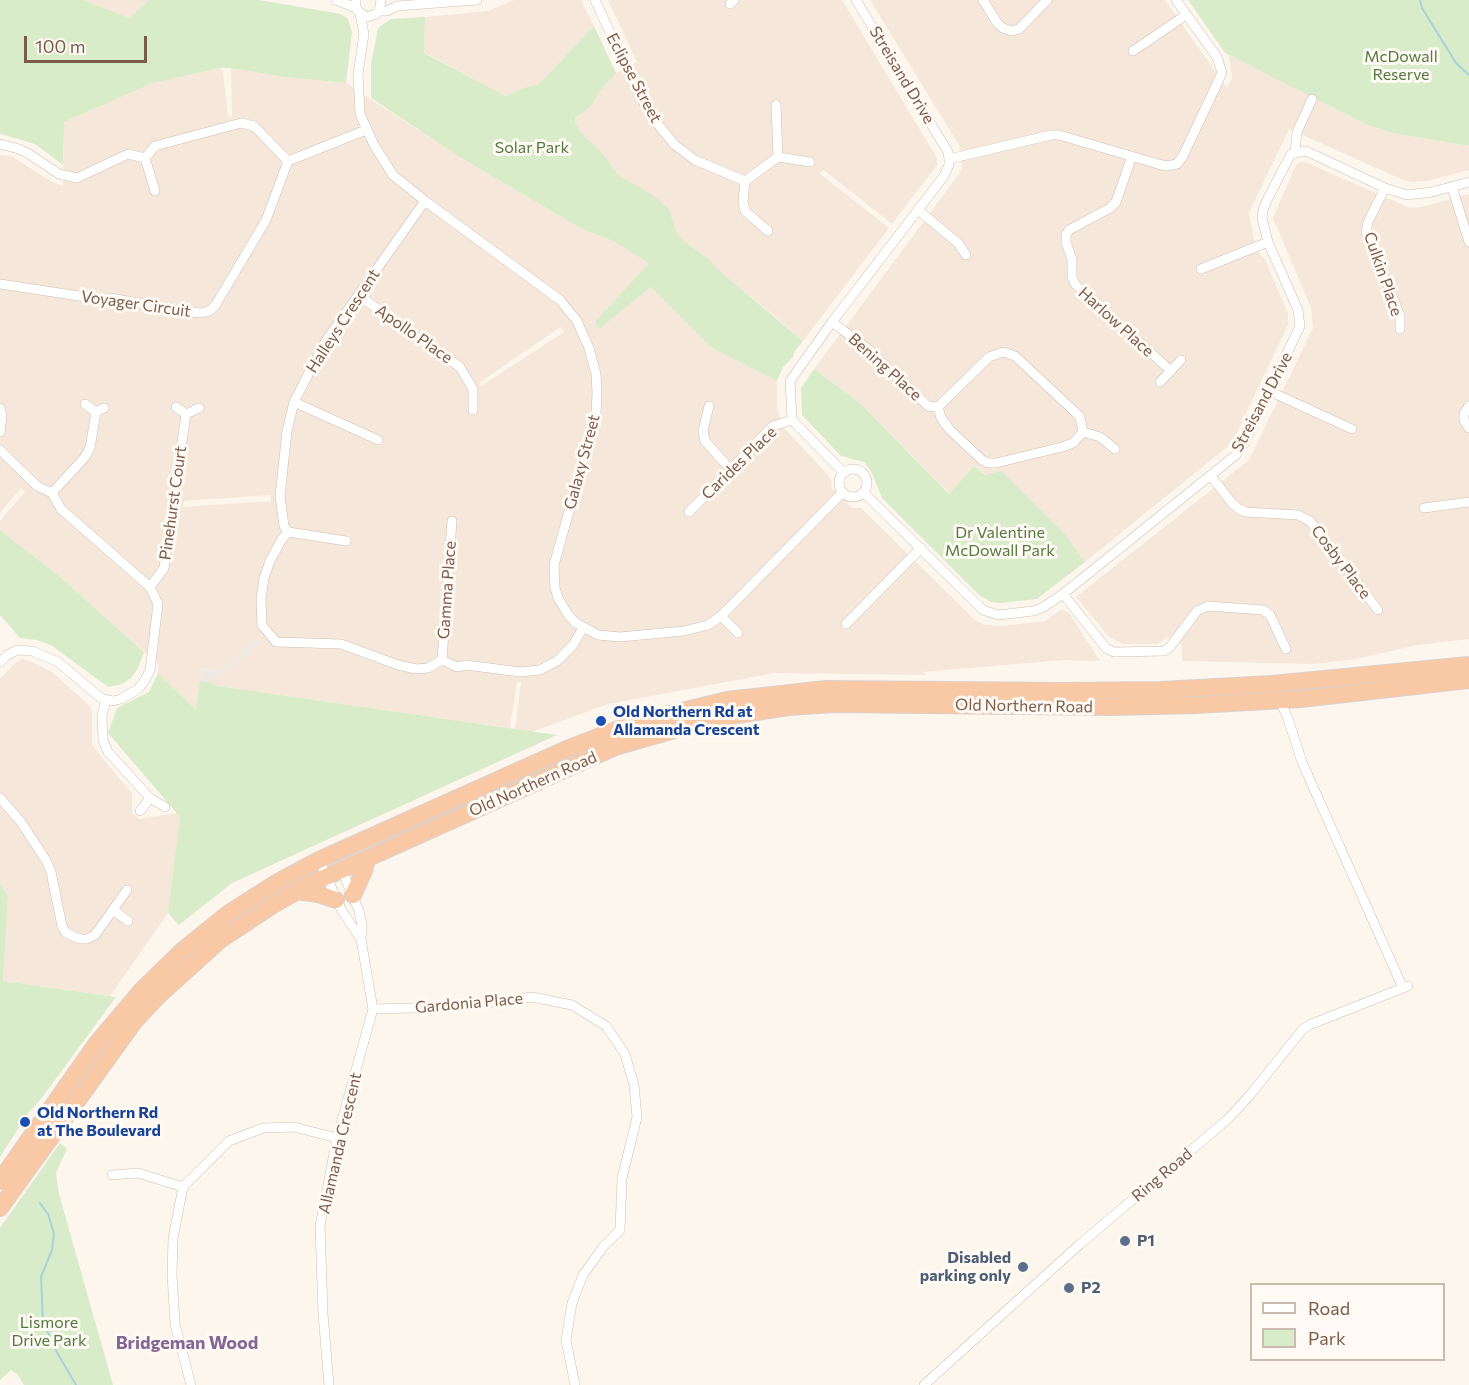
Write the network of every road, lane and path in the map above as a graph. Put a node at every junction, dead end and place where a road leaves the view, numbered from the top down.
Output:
1 (338, 0) edge
2 (381, 0) edge
3 (477, 0) edge
4 (595, 0) edge
5 (856, 0) edge
6 (983, 0) edge
7 (1047, 0) edge
8 (1176, 0) edge
9 (397, 6) junction
10 (358, 7) edge
11 (376, 13) junction
12 (1186, 15) junction
13 (364, 34) junction
14 (1133, 51) dead end
15 (1312, 99) dead end
16 (776, 105) dead end
17 (366, 130) junction
18 (0, 144) edge
19 (1295, 152) junction
20 (1132, 156) junction
21 (778, 157) junction
22 (145, 158) junction
23 (949, 159) junction
24 (288, 161) junction
25 (810, 162) dead end
26 (745, 181) junction
27 (1469, 182) edge
28 (1452, 187) junction
29 (1385, 188) junction
30 (155, 191) dead end
31 (425, 201) junction
32 (918, 210) junction
33 (768, 231) dead end
34 (1268, 242) junction
35 (1469, 242) edge
36 (966, 255) dead end
37 (1202, 269) dead end
38 (0, 284) edge
39 (358, 295) junction
40 (832, 322) junction
41 (1400, 329) dead end
42 (1181, 360) dead end
43 (1171, 371) junction
44 (1160, 382) dead end
45 (1269, 391) junction
46 (294, 402) junction
47 (85, 404) dead end
48 (709, 406) dead end
49 (1469, 406) edge
50 (176, 407) dead end
51 (938, 407) junction
52 (0, 408) edge
53 (198, 408) dead end
54 (473, 410) dead end
55 (186, 414) junction
56 (792, 420) junction
57 (1469, 428) edge
58 (1352, 429) dead end
59 (0, 432) edge
60 (1083, 432) junction
61 (378, 440) dead end
62 (1115, 449) dead end
63 (0, 450) edge
64 (730, 469) junction
65 (844, 473) junction
66 (1211, 476) junction
67 (52, 493) junction
68 (842, 493) junction
69 (864, 493) junction
70 (1469, 502) edge
71 (1424, 508) dead end
72 (689, 512) dead end
73 (452, 521) dead end
74 (288, 532) junction
75 (346, 541) dead end
76 (921, 548) junction
77 (150, 587) junction
78 (1063, 594) junction
79 (1378, 610) dead end
80 (721, 616) junction
81 (846, 624) dead end
82 (584, 628) junction
83 (738, 633) dead end
84 (1286, 649) dead end
85 (442, 660) junction
86 (0, 662) edge
87 (1469, 665) edge
88 (1469, 680) edge
89 (1272, 684) junction
90 (106, 700) junction
91 (1280, 701) junction
92 (0, 798) edge
93 (150, 798) junction
94 (165, 807) dead end
95 (140, 811) dead end
96 (326, 857) junction
97 (367, 859) junction
98 (341, 870) junction
99 (326, 877) junction
100 (127, 890) dead end
101 (296, 891) junction
102 (353, 895) junction
103 (336, 900) junction
104 (113, 910) junction
105 (128, 921) dead end
106 (361, 939) junction
107 (373, 1009) junction
108 (338, 1138) junction
109 (112, 1175) dead end
110 (1, 1178) edge
111 (183, 1187) junction
112 (0, 1208) edge
113 (191, 1385) edge
114 (329, 1385) edge
115 (575, 1385) edge
116 (924, 1385) edge

1 - 10 street
2 - 9 street
2 - 11 street, Galaxy Street
3 - 9 street
4 - 26 street, Eclipse Street
5 - 23 street, Streisand Drive
6 - 7 street
8 - 12 street
9 - 11 street
10 - 11 street
10 - 13 street, Galaxy Street
11 - 13 street, Galaxy Street
12 - 14 street
12 - 20 street
13 - 17 street, Galaxy Street
15 - 19 street
16 - 21 street
17 - 24 street
17 - 31 street, Galaxy Street
18 - 22 street
19 - 29 street
19 - 34 street, Streisand Drive
20 - 23 street
20 - 43 street, Harlow Place
21 - 25 street
21 - 26 street
22 - 24 street
22 - 30 street
23 - 32 street
24 - 38 street, Voyager Circuit
26 - 33 street
27 - 28 street
28 - 29 street
28 - 35 street
29 - 41 street, Culkin Place
31 - 39 street, Halleys Crescent
31 - 82 street, Galaxy Street
32 - 36 street
32 - 40 street
34 - 37 street
34 - 45 street, Streisand Drive
39 - 46 street, Halleys Crescent
39 - 54 street, Apollo Place
40 - 51 street, Bening Place
40 - 56 street
42 - 43 street
43 - 44 street
45 - 58 street
45 - 66 street, Streisand Drive
46 - 61 street
46 - 74 street, Halleys Crescent
47 - 67 street
48 - 64 street
49 - 57 street
50 - 55 street
51 - 60 street, Bening Place
51 - 60 street, Bening Place
52 - 59 street
53 - 55 street
55 - 77 street, Pinehurst Court
56 - 64 street, Carides Place
56 - 65 street, Streisand Drive
60 - 62 street
63 - 67 street
64 - 72 street, Carides Place
65 - 68 street
65 - 69 street, Streisand Drive
66 - 78 street, Streisand Drive
66 - 79 street, Cosby Place
67 - 77 street
68 - 69 street
68 - 80 street
69 - 76 street, Streisand Drive
70 - 71 street
73 - 85 street, Gamma Place
74 - 75 street
74 - 85 street
76 - 78 street, Streisand Drive
76 - 81 street
77 - 90 street
78 - 84 street
80 - 82 street
80 - 83 street
82 - 85 street
86 - 90 street
87 - 89 highway, Old Northern Road
88 - 91 highway, Old Northern Road
89 - 91 street
89 - 96 highway, Old Northern Road
90 - 93 street
91 - 97 highway, Old Northern Road
91 - 116 street, Ring Road
92 - 104 street
93 - 94 street
93 - 95 street
96 - 98 street, Allamanda Crescent
96 - 99 street, Allamanda Crescent
96 - 110 highway, Old Northern Road
97 - 98 highway, Old Northern Road
97 - 102 highway
98 - 99 highway, Old Northern Road
98 - 102 street, Allamanda Crescent
99 - 101 highway, Old Northern Road
99 - 103 street, Allamanda Crescent
100 - 104 street
101 - 103 highway
101 - 112 highway, Old Northern Road
102 - 106 street, Allamanda Crescent
103 - 106 street, Allamanda Crescent
104 - 105 street
106 - 107 street, Allamanda Crescent
107 - 108 street, Allamanda Crescent
107 - 115 street, Gardonia Place
108 - 111 street
108 - 114 street, Allamanda Crescent
109 - 111 street
111 - 113 street

